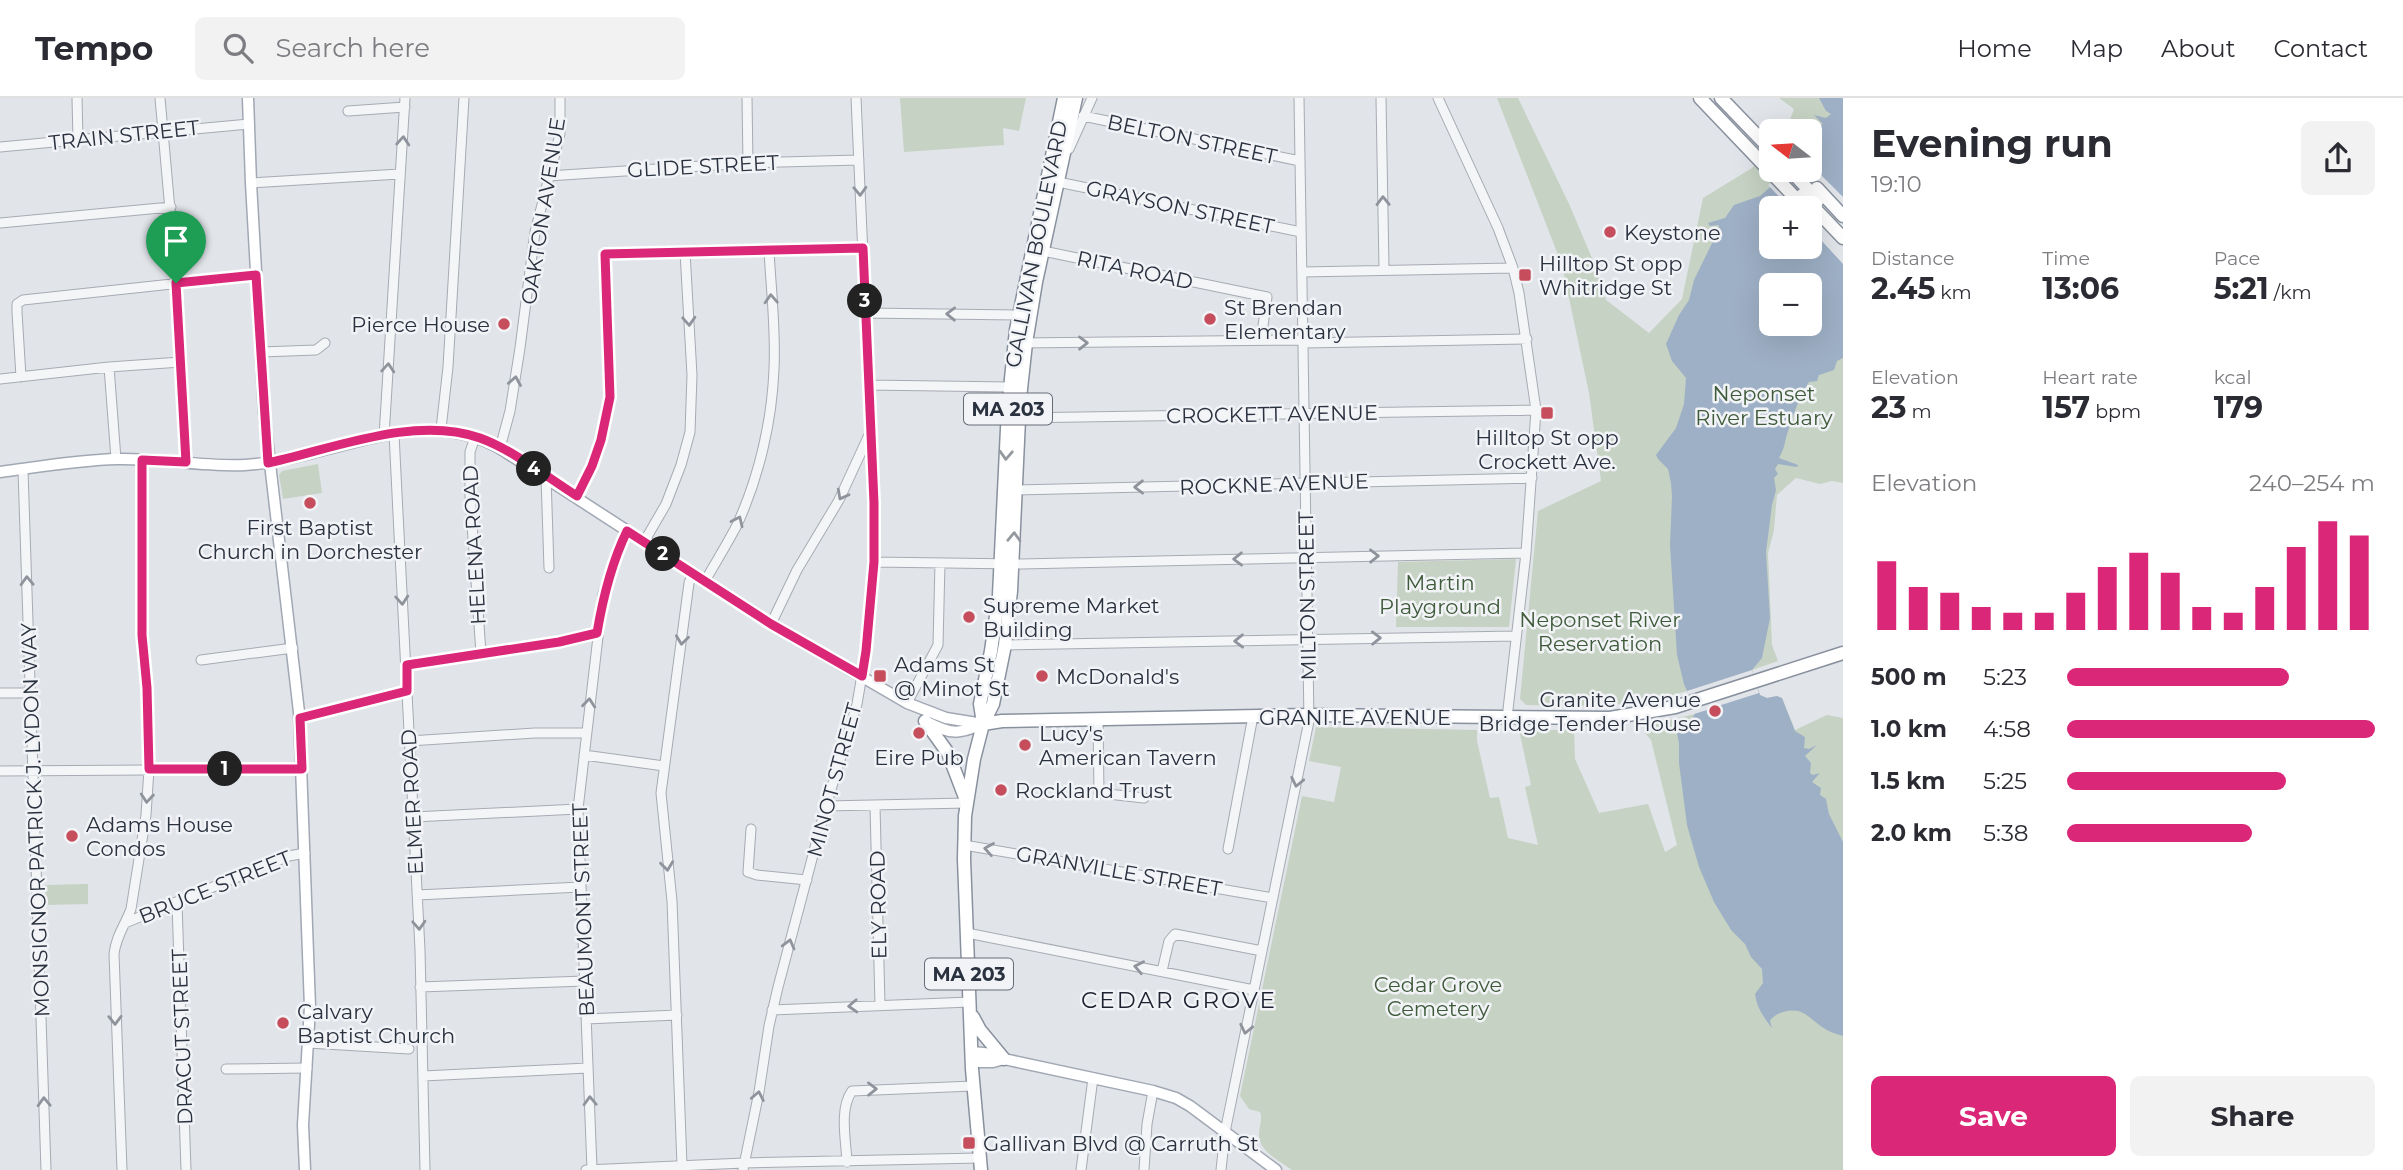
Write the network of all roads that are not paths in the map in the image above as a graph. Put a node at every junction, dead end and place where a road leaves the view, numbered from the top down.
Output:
1 (77, 98) edge
2 (160, 98) edge
3 (248, 98) edge
4 (464, 98) edge
5 (560, 98) edge
6 (747, 98) edge
7 (856, 98) edge
8 (1091, 98) edge
9 (1299, 98) edge
10 (1381, 98) edge
11 (1438, 98) edge
12 (1700, 98) edge
13 (1710, 98) edge
14 (1721, 98) edge
15 (1731, 98) edge
16 (405, 103) edge
17 (1071, 107) edge
18 (348, 111) dead end
19 (249, 124) junction
20 (1759, 127) edge
21 (162, 131) junction
22 (78, 140) junction
23 (1759, 146) edge
24 (0, 148) edge
25 (1759, 148) edge
26 (1759, 149) edge
27 (859, 160) junction
28 (1300, 161) junction
29 (748, 163) junction
30 (400, 174) junction
31 (548, 176) junction
32 (1058, 182) junction
33 (1789, 182) edge
34 (1801, 182) edge
35 (1810, 182) edge
36 (251, 183) junction
37 (171, 207) junction
38 (1843, 216) edge
39 (0, 223) edge
40 (1822, 226) edge
41 (1843, 226) edge
42 (1301, 232) junction
43 (1843, 238) edge
44 (863, 248) junction
45 (1843, 249) edge
46 (769, 251) junction
47 (1043, 251) junction
48 (685, 253) junction
49 (1513, 268) junction
50 (1384, 270) junction
51 (1302, 271) junction
52 (256, 275) junction
53 (176, 283) junction
54 (865, 313) junction
55 (1019, 315) junction
56 (1527, 339) junction
57 (1261, 340) junction
58 (1303, 342) junction
59 (325, 343) dead end
60 (1020, 343) junction
61 (261, 352) junction
62 (181, 362) junction
63 (109, 367) junction
64 (21, 377) junction
65 (0, 379) edge
66 (868, 386) junction
67 (1010, 387) junction
68 (1536, 410) junction
69 (1304, 414) junction
70 (1013, 418) junction
71 (441, 429) junction
72 (869, 432) junction
73 (389, 435) junction
74 (475, 436) junction
75 (499, 448) junction
76 (116, 459) junction
77 (142, 460) junction
78 (186, 462) junction
79 (268, 463) junction
80 (23, 470) junction
81 (0, 472) edge
82 (546, 477) junction
83 (1532, 478) junction
84 (1305, 484) junction
85 (1016, 490) junction
86 (577, 496) junction
87 (627, 531) junction
88 (644, 542) junction
89 (1526, 553) junction
90 (1306, 558) junction
91 (874, 562) junction
92 (940, 563) junction
93 (1007, 564) junction
94 (549, 568) dead end
95 (693, 573) junction
96 (705, 581) junction
97 (771, 624) junction
98 (597, 633) junction
99 (1517, 636) junction
100 (1307, 640) junction
101 (1005, 645) junction
102 (293, 648) junction
103 (481, 653) junction
104 (1843, 653) edge
105 (201, 660) dead end
106 (407, 665) junction
107 (862, 676) junction
108 (407, 691) junction
109 (0, 693) edge
110 (31, 693) junction
111 (907, 703) junction
112 (1309, 715) junction
113 (1253, 716) junction
114 (300, 718) junction
115 (1507, 718) junction
116 (1098, 719) junction
117 (925, 721) junction
118 (983, 723) junction
119 (586, 733) junction
120 (409, 741) junction
121 (584, 755) junction
122 (664, 766) junction
123 (34, 769) junction
124 (149, 769) junction
125 (302, 769) junction
126 (0, 771) edge
127 (1144, 798) dead end
128 (967, 803) junction
129 (826, 806) junction
130 (875, 806) junction
131 (578, 809) junction
132 (413, 817) junction
133 (751, 829) dead end
134 (964, 845) junction
135 (1228, 849) dead end
136 (305, 853) junction
137 (807, 880) junction
138 (582, 887) junction
139 (417, 895) junction
140 (1273, 898) junction
141 (177, 903) junction
142 (125, 923) junction
143 (967, 933) junction
144 (1262, 951) junction
145 (1162, 971) junction
146 (585, 981) junction
147 (420, 987) junction
148 (1254, 990) junction
149 (880, 1005) junction
150 (970, 1006) junction
151 (772, 1010) junction
152 (677, 1015) junction
153 (586, 1019) junction
154 (308, 1043) junction
155 (409, 1049) dead end
156 (972, 1057) junction
157 (1004, 1059) junction
158 (307, 1068) junction
159 (588, 1068) junction
160 (226, 1069) dead end
161 (423, 1076) junction
162 (1093, 1078) junction
163 (974, 1086) junction
164 (1153, 1091) junction
165 (1225, 1132) junction
166 (846, 1162) junction
167 (981, 1164) edge
168 (682, 1165) junction
169 (911, 1165) edge
170 (743, 1166) edge
171 (836, 1166) edge
172 (592, 1169) edge
173 (634, 1169) edge
174 (46, 1170) edge
175 (122, 1170) edge
176 (186, 1170) edge
177 (305, 1170) edge
178 (425, 1170) edge
179 (586, 1170) edge
180 (1081, 1170) edge
181 (1144, 1170) edge
182 (1221, 1170) edge
183 (1276, 1170) edge

1 - 22 street
2 - 21 street
3 - 19 main road
4 - 71 street
5 - 31 street, OAKTON AVENUE
6 - 29 street
7 - 27 street, MINOT STREET
8 - 17 street, GALLIVAN BOULEVARD
9 - 28 street, MILTON STREET
50 -> 10 street
11 - 49 street
12 - 26 highway
13 - 25 highway
14 - 23 highway
15 - 20 highway
16 - 18 street
30 -> 16 street, ELMER ROAD
17 - 28 street, BELTON STREET
17 - 32 highway, GALLIVAN BOULEVARD / MA 203
17 - 55 highway, GALLIVAN BOULEVARD / MA 203
19 - 21 street, TRAIN STREET
19 - 36 main road
21 - 22 street, TRAIN STREET
21 - 37 street
22 - 24 street, TRAIN STREET
27 - 29 street, GLIDE STREET
27 -> 44 street, MINOT STREET
28 - 42 street, MILTON STREET
29 - 31 street, GLIDE STREET
30 - 36 street
73 -> 30 street, ELMER ROAD
75 -> 31 street, OAKTON AVENUE
32 - 42 street, GRAYSON STREET
32 - 47 highway, GALLIVAN BOULEVARD / MA 203
33 - 43 highway
34 - 41 highway
35 - 38 highway
36 - 52 main road
37 - 39 street
37 - 53 street
40 - 45 highway
42 - 51 street, MILTON STREET
44 - 46 street
44 - 54 street, MINOT STREET
46 - 48 street
96 -> 46 street
47 - 57 street, RITA ROAD
47 - 60 highway, GALLIVAN BOULEVARD / MA 203
48 - 86 street
48 -> 88 street
49 - 50 street
49 - 56 street
50 - 51 street
51 - 58 street, MILTON STREET
52 - 53 street
52 - 61 main road
53 - 62 street
53 - 64 street
55 -> 54 street
54 - 66 street, MINOT STREET
55 - 60 highway, GALLIVAN BOULEVARD / MA 203
56 - 58 street
56 - 68 street
57 - 58 street
60 -> 57 street
58 - 69 street, MILTON STREET
59 - 61 street
60 - 67 highway, GALLIVAN BOULEVARD / MA 203
60 - 70 highway, GALLIVAN BOULEVARD / MA 203
61 - 79 main road
62 - 63 street
62 - 78 street
63 - 64 street
63 - 76 street
64 - 65 street
66 - 67 street
66 - 72 street, MINOT STREET
67 - 70 highway, GALLIVAN BOULEVARD / MA 203
68 - 69 street, CROCKETT AVENUE
68 - 83 street
69 - 70 street, CROCKETT AVENUE
69 - 84 street, MILTON STREET
70 - 85 highway, GALLIVAN BOULEVARD / MA 203
70 -> 93 highway, GALLIVAN BOULEVARD / MA 203
71 - 73 main road
71 - 74 main road
72 - 91 street, MINOT STREET
72 -> 97 street
73 - 79 main road
73 -> 106 street, ELMER ROAD
74 - 75 main road
74 - 103 street, HELENA ROAD
75 - 82 main road
76 - 77 main road
76 - 80 main road
77 - 78 main road
77 - 124 street
78 - 79 main road
79 - 102 main road
80 - 81 main road
110 -> 80 street, MONSIGNOR PATRICK J. LYDON WAY
82 - 86 main road
82 - 94 street
83 - 84 street, ROCKNE AVENUE
83 - 89 street
84 -> 85 street, ROCKNE AVENUE
84 - 90 street, MILTON STREET
93 -> 85 highway, GALLIVAN BOULEVARD / MA 203
86 - 87 main road
87 - 88 main road
87 - 98 street, BEAUMONT STREET
88 - 95 main road
90 -> 89 street
89 - 99 street
90 -> 93 street
90 - 100 street, MILTON STREET
91 - 92 street
91 - 107 street, MINOT STREET
92 - 93 street
92 - 111 street
93 - 101 highway, GALLIVAN BOULEVARD / MA 203
93 - 118 highway, GALLIVAN BOULEVARD / MA 203
95 - 96 main road
95 -> 122 street
96 - 97 main road
97 - 107 main road
98 - 103 street
119 -> 98 street, BEAUMONT STREET
100 -> 99 street
99 - 115 street
100 -> 101 street
100 - 112 street, MILTON STREET
101 - 118 highway, GALLIVAN BOULEVARD / MA 203
102 - 105 street
102 - 114 main road
103 - 106 street
104 - 115 highway, GRANITE AVENUE
106 - 108 street, ELMER ROAD
107 - 111 main road
107 - 129 street, MINOT STREET
108 - 114 street
108 - 120 street, ELMER ROAD
109 - 110 street
110 - 123 street, MONSIGNOR PATRICK J. LYDON WAY
111 - 117 main road
111 - 118 main road
112 - 113 highway, GRANITE AVENUE
112 - 115 highway, GRANITE AVENUE
112 -> 140 street, MILTON STREET
113 - 116 highway, GRANITE AVENUE
113 - 135 street
114 - 125 main road
116 - 118 highway, GRANITE AVENUE
116 - 127 street
117 - 118 main road
117 - 128 highway
118 - 128 highway, GALLIVAN BOULEVARD / MA 203
119 - 120 street
119 - 121 street, BEAUMONT STREET
120 - 132 street, ELMER ROAD
121 - 122 street
121 - 131 street, BEAUMONT STREET
122 -> 152 street
123 - 124 street
123 - 126 street
174 -> 123 street, MONSIGNOR PATRICK J. LYDON WAY
124 - 125 street
124 -> 142 street
125 - 136 main road
128 - 130 street
128 - 134 highway, GALLIVAN BOULEVARD / MA 203
129 - 130 street
129 - 137 street, MINOT STREET
130 - 149 street, ELY ROAD
131 - 132 street
131 - 138 street, BEAUMONT STREET
132 - 139 street, ELMER ROAD
133 - 137 street
140 -> 134 street, GRANVILLE STREET
134 - 143 highway, GALLIVAN BOULEVARD / MA 203
136 - 141 street, BRUCE STREET
136 - 154 main road
151 -> 137 street, MINOT STREET
138 - 139 street
138 - 146 street, BEAUMONT STREET
139 -> 147 street, ELMER ROAD
140 - 144 street, MILTON STREET
141 - 142 street, BRUCE STREET
141 - 176 street, DRACUT STREET
142 -> 175 street
145 -> 143 street
143 - 150 highway, GALLIVAN BOULEVARD / MA 203
144 - 145 street
144 - 148 street, MILTON STREET
145 - 148 street
146 - 147 street
146 - 153 street, BEAUMONT STREET
147 - 161 street, ELMER ROAD
148 -> 165 street, MILTON STREET
149 - 150 street
149 -> 151 street
150 - 156 highway, GALLIVAN BOULEVARD / MA 203
150 - 157 highway
170 -> 151 street, MINOT STREET
152 - 153 street
152 - 168 street
153 - 159 street, BEAUMONT STREET
154 - 155 street
154 - 158 main road
156 - 157 main road
156 - 163 highway, GALLIVAN BOULEVARD / MA 203
157 - 162 main road
158 - 160 street
158 - 177 main road
159 - 161 street
172 -> 159 street, BEAUMONT STREET
161 - 178 street, ELMER ROAD
162 - 164 main road
162 - 180 street
166 -> 163 street
163 - 167 highway, GALLIVAN BOULEVARD / MA 203
164 - 165 main road
164 - 181 street
165 - 182 street, MILTON STREET
165 - 183 main road
166 - 169 street
166 - 171 street
167 - 169 street
168 - 170 street
168 - 173 street
170 - 171 street
172 - 173 street
172 - 179 street

